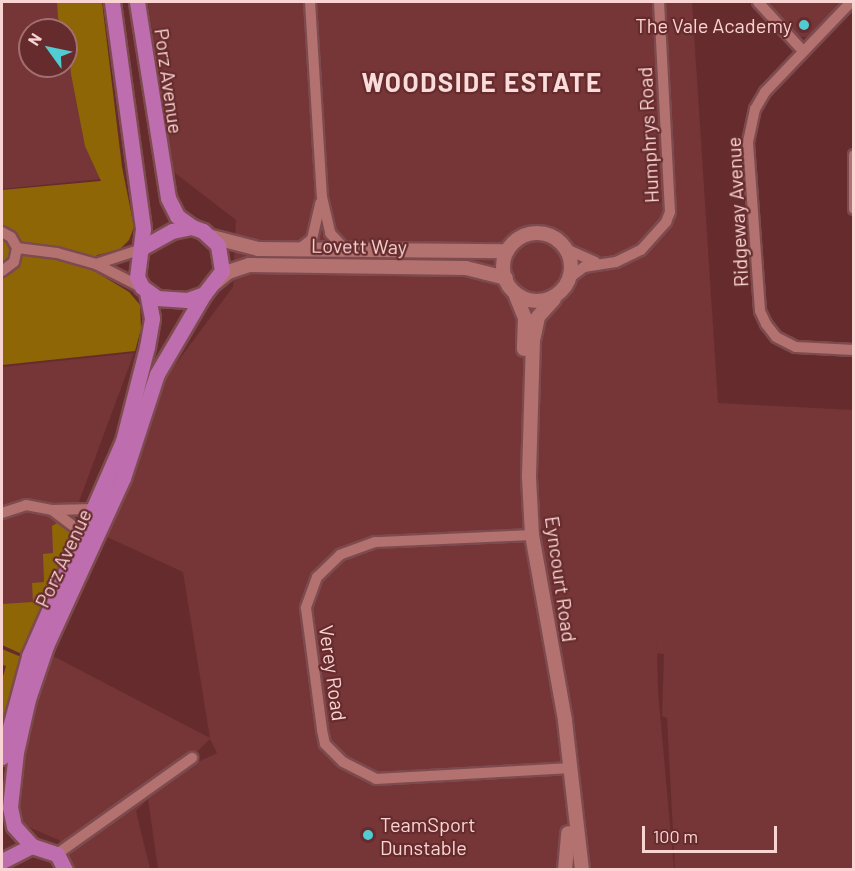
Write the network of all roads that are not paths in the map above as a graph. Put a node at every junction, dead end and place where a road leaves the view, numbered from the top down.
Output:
1 (112, 2) edge
2 (137, 2) edge
3 (310, 2) edge
4 (659, 2) edge
5 (758, 2) edge
6 (851, 2) edge
7 (803, 51) junction
8 (854, 155) edge
9 (322, 197) junction
10 (854, 209) edge
11 (192, 227) junction
12 (2, 232) edge
13 (212, 237) junction
14 (564, 248) junction
15 (17, 249) junction
16 (140, 249) junction
17 (298, 250) junction
18 (346, 250) junction
19 (507, 251) junction
20 (96, 264) junction
21 (601, 264) junction
22 (2, 271) edge
23 (506, 278) junction
24 (568, 279) junction
25 (144, 289) junction
26 (209, 289) junction
27 (516, 296) junction
28 (554, 299) junction
29 (854, 350) edge
30 (94, 509) junction
31 (52, 510) junction
32 (2, 513) edge
33 (83, 533) junction
34 (529, 535) junction
35 (2, 757) edge
36 (192, 758) dead end
37 (567, 767) junction
38 (32, 846) junction
39 (57, 854) junction
40 (2, 861) edge
41 (65, 870) edge
42 (565, 870) edge
43 (582, 870) edge

1 - 16 main road
2 - 11 main road, Porz Avenue
3 - 9 street
4 - 21 street, Humphrys Road
5 - 7 street
6 - 7 street, Ridgeway Avenue
7 - 29 street, Ridgeway Avenue
8 - 10 street
9 - 17 street
9 - 18 street
11 - 13 main road
11 - 16 main road
12 - 15 street
13 - 17 street, Lovett Way
13 - 26 main road
14 - 19 street
14 - 21 street
14 - 24 street
15 - 20 street
15 - 22 street
16 - 20 street
16 - 25 main road
17 - 18 street, Lovett Way
18 - 19 street, Lovett Way
19 - 23 street
20 - 25 street
21 - 24 street, Humphrys Road
23 - 26 street, Lovett Way
23 - 27 street
24 - 28 street
25 - 26 main road
25 - 30 main road, Porz Avenue
26 - 38 main road, Porz Avenue
27 - 28 street
27 - 34 street, Eyncourt Road
28 - 34 street, Eyncourt Road
30 - 31 street
30 - 33 main road, Porz Avenue
31 - 32 street
31 - 33 street
33 - 35 main road, Porz Avenue
34 - 37 street, Eyncourt Road
34 - 37 street, Verey Road
36 - 39 street
37 - 42 street, Eyncourt Road
37 - 43 street, Eyncourt Road
38 - 39 main road
38 - 40 main road
39 - 41 main road

